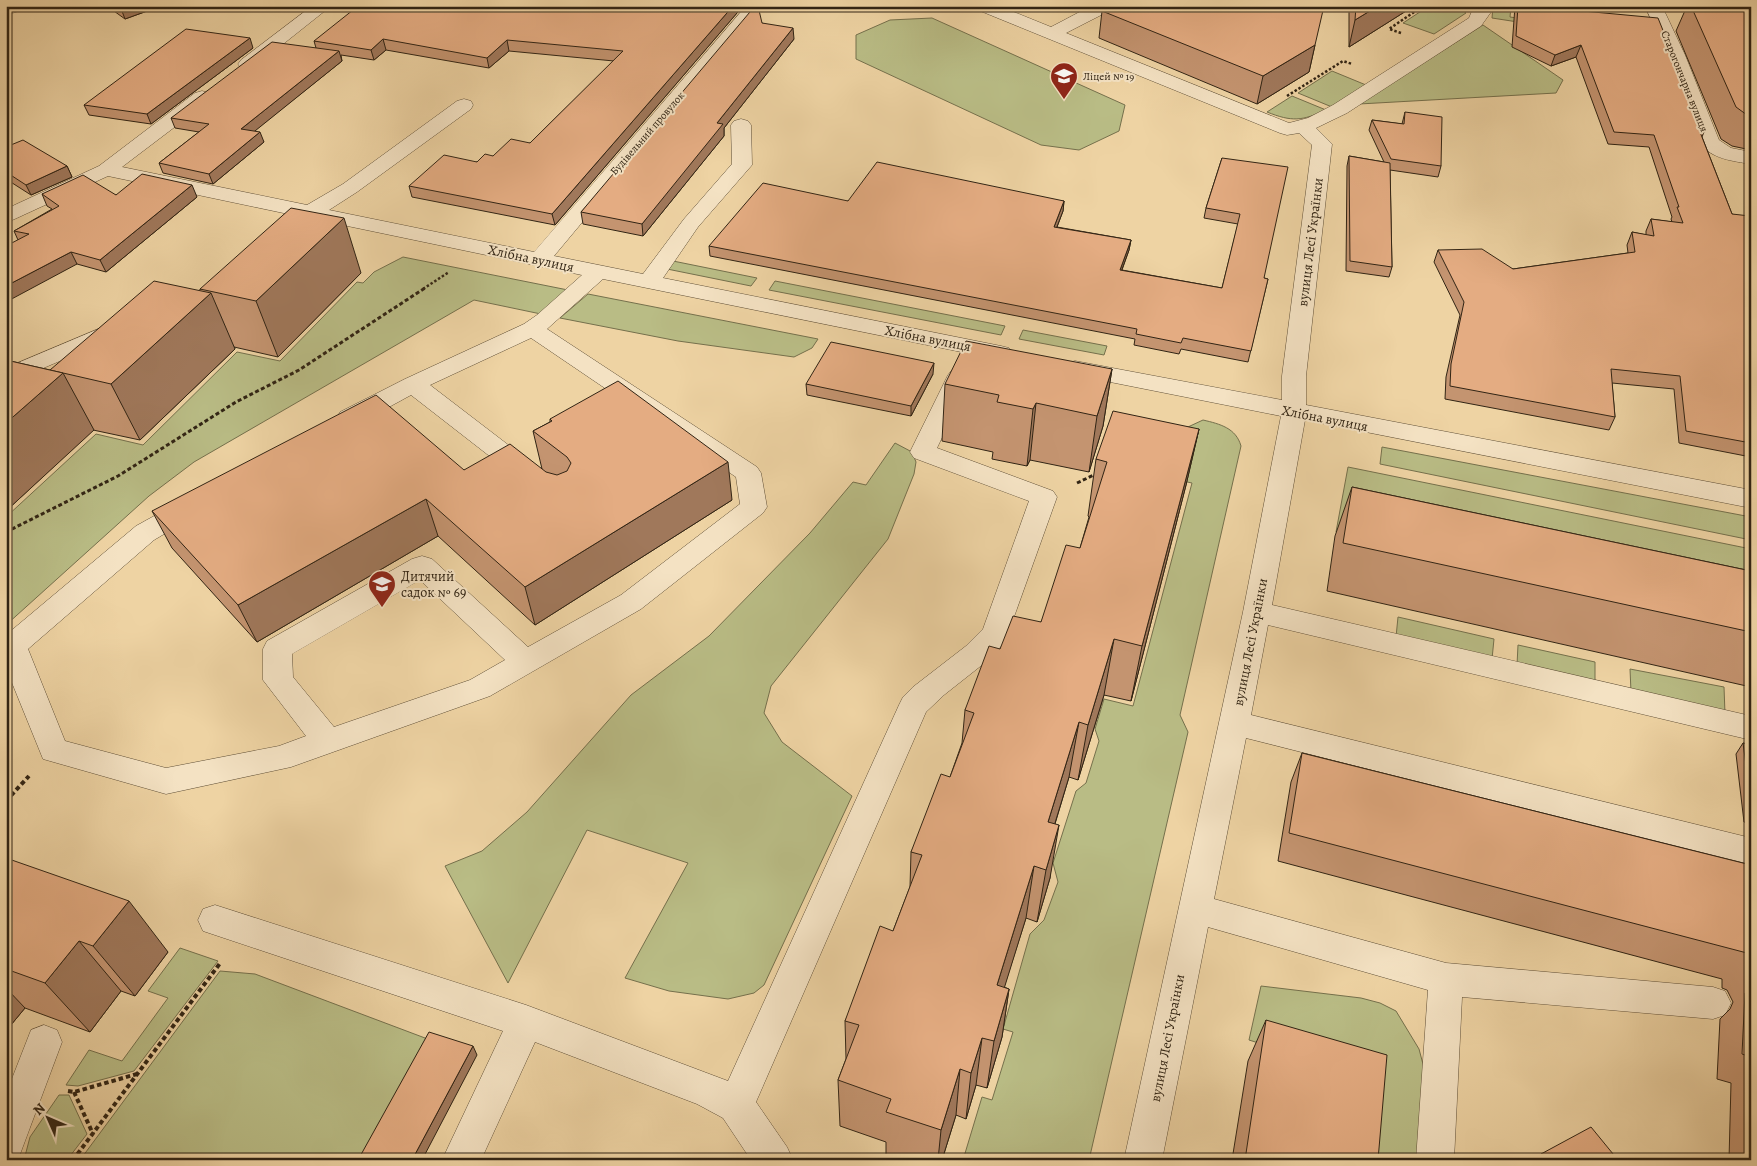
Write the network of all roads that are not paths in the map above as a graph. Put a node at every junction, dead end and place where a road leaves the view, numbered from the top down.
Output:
1 (16, 6) edge
2 (323, 6) edge
3 (755, 6) edge
4 (984, 6) edge
5 (1105, 6) edge
6 (1483, 6) edge
7 (1653, 6) edge
8 (6, 10) edge
9 (1050, 34) junction
10 (229, 77) edge
11 (213, 89) edge
12 (464, 105) dead end
13 (741, 125) dead end
14 (1304, 126) junction
15 (1751, 158) edge
16 (106, 170) junction
17 (310, 213) junction
18 (6, 217) edge
19 (281, 230) edge
20 (539, 260) junction
21 (598, 272) junction
22 (649, 282) junction
23 (134, 320) edge
24 (532, 329) junction
25 (974, 348) junction
26 (1022, 357) edge
27 (1051, 363) edge
28 (6, 377) edge
29 (413, 384) junction
30 (1294, 412) junction
31 (324, 431) edge
32 (542, 484) edge
33 (213, 494) edge
34 (1751, 499) edge
35 (1257, 612) junction
36 (526, 662) junction
37 (1234, 723) junction
38 (1751, 728) edge
39 (328, 741) junction
40 (1751, 852) edge
41 (1194, 908) junction
42 (230, 925) road end
43 (1446, 979) junction
44 (1714, 1003) dead end
45 (526, 1022) junction
46 (44, 1042) dead end
47 (736, 1105) junction
48 (6, 1144) edge
49 (461, 1160) edge
50 (774, 1160) edge
51 (1143, 1160) edge
52 (1435, 1160) edge

1 - 8 street
2 - 10 street
3 - 20 street, Будівельний провулок
4 - 9 street
5 - 9 street
6 - 14 street
7 - 15 street, Старогончарна вулиця
9 - 14 street
11 - 16 street
12 - 17 street
13 - 22 street
14 - 30 street, вулиця Лесі Українки
16 - 17 street, Хлібна вулиця
16 - 18 street
17 - 19 street
17 - 20 street, Хлібна вулиця
20 - 21 street, Хлібна вулиця
21 - 22 street, Хлібна вулиця
21 - 24 street
22 - 25 street, Хлібна вулиця
23 - 28 street
24 - 29 street
24 - 36 street
25 - 26 street, Хлібна вулиця
25 - 47 street
27 - 30 street, Хлібна вулиця
29 - 31 street
29 - 32 street
30 - 34 street, Хлібна вулиця
30 - 35 street, вулиця Лесі Українки
33 - 39 street
35 - 37 street, вулиця Лесі Українки
35 - 38 street
36 - 39 street
36 - 39 street
37 - 40 street
37 - 41 street, вулиця Лесі Українки
41 - 43 street
41 - 51 street, вулиця Лесі Українки
42 - 45 street
43 - 44 street
43 - 52 street
45 - 47 street
45 - 49 street
46 - 48 street
47 - 50 street

